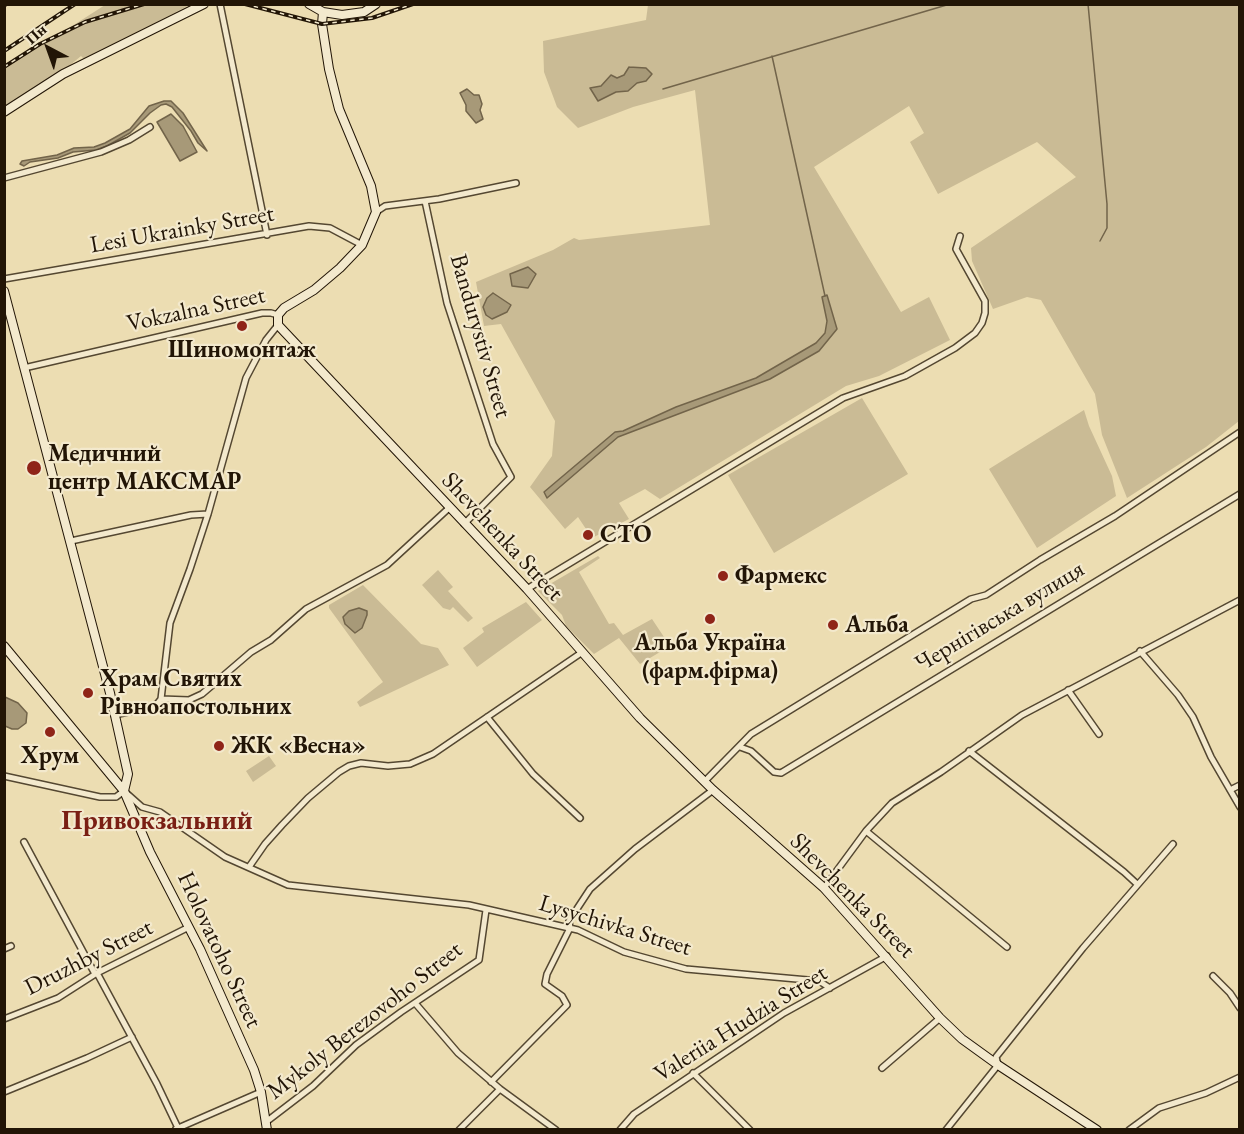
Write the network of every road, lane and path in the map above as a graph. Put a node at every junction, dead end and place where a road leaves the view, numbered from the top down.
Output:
1 (204, 4) edge
2 (220, 4) edge
3 (309, 4) edge
4 (376, 4) edge
5 (323, 12) junction
6 (4, 112) edge
7 (150, 127) dead end
8 (4, 178) edge
9 (516, 183) dead end
10 (425, 201) junction
11 (376, 212) junction
12 (267, 235) junction
13 (960, 236) dead end
14 (362, 245) junction
15 (4, 279) edge
16 (4, 291) edge
17 (278, 315) junction
18 (278, 325) junction
19 (24, 368) junction
20 (1239, 432) edge
21 (1239, 494) edge
22 (449, 508) junction
23 (208, 514) junction
24 (464, 524) junction
25 (71, 541) junction
26 (527, 589) junction
27 (1239, 600) edge
28 (4, 646) edge
29 (1140, 651) junction
30 (581, 653) junction
31 (1068, 690) junction
32 (161, 699) junction
33 (114, 715) junction
34 (487, 717) junction
35 (1099, 734) dead end
36 (740, 747) junction
37 (969, 751) junction
38 (4, 776) edge
39 (705, 782) junction
40 (1239, 785) edge
41 (713, 790) junction
42 (1230, 790) junction
43 (124, 791) junction
44 (1239, 807) edge
45 (580, 818) dead end
46 (866, 831) junction
47 (24, 842) dead end
48 (1173, 844) dead end
49 (249, 867) junction
50 (1137, 884) junction
51 (824, 888) junction
52 (486, 910) junction
53 (189, 927) junction
54 (570, 928) junction
55 (1007, 947) dead end
56 (886, 956) junction
57 (96, 974) junction
58 (1216, 979) dead end
59 (830, 988) junction
60 (415, 1003) junction
61 (1239, 1008) edge
62 (940, 1017) junction
63 (4, 1018) edge
64 (132, 1037) junction
65 (998, 1065) junction
66 (882, 1068) dead end
67 (693, 1074) junction
68 (1239, 1077) edge
69 (491, 1082) junction
70 (500, 1089) junction
71 (4, 1092) edge
72 (261, 1092) junction
73 (266, 1126) edge
74 (176, 1129) edge
75 (459, 1130) edge
76 (556, 1130) edge
77 (620, 1130) edge
78 (750, 1130) edge
79 (946, 1130) edge
80 (1097, 1130) edge
81 (1130, 1130) edge

1 - 6 main road
2 - 12 street
3 - 5 main road
4 - 5 main road
5 - 11 main road
7 - 8 street
9 - 10 street
10 - 11 street
10 - 24 street, Bandurystiv Street
11 - 14 main road, Vokzalna Street
12 - 14 street, Lesi Ukrainky Street
12 - 15 street, Lesi Ukrainky Street
13 - 26 street
14 - 17 main road, Vokzalna Street
16 - 19 main road, Holovatoho Street
17 - 18 main road
17 - 19 street, Vokzalna Street
18 - 22 main road, Shevchenka Street
18 - 23 street
19 - 25 main road, Holovatoho Street
20 - 36 street, Чернігівська вулиця
21 - 36 street, Чернігівська вулиця
22 - 24 main road, Shevchenka Street
22 - 32 street
23 - 25 street
23 - 32 street
24 - 26 main road, Shevchenka Street
25 - 33 main road, Holovatoho Street
26 - 30 main road, Shevchenka Street
27 - 29 street
28 - 43 main road, Holovatoho Street
29 - 31 street
29 - 42 street
30 - 34 street
30 - 39 main road, Shevchenka Street
31 - 35 street
31 - 37 street
32 - 33 street
33 - 43 main road, Holovatoho Street
34 - 45 street
34 - 49 street
36 - 39 street
37 - 46 street
37 - 50 street
38 - 43 street
39 - 41 main road, Shevchenka Street
40 - 42 street
41 - 51 main road, Shevchenka Street
41 - 54 street
42 - 44 street
43 - 49 street, Lysychivka Street
43 - 53 main road, Holovatoho Street
46 - 51 street
46 - 55 street
47 - 57 street
48 - 50 street
49 - 52 street, Lysychivka Street
50 - 65 street
51 - 56 main road, Shevchenka Street
52 - 54 street, Lysychivka Street
52 - 60 street, Mykoly Berezovoho Street
53 - 57 street, Druzhby Street
53 - 72 main road, Holovatoho Street
54 - 59 street, Lysychivka Street
54 - 69 street
56 - 59 street, Valeriia Hudzia Street
56 - 62 main road, Shevchenka Street
57 - 63 street, Druzhby Street
57 - 64 street
58 - 61 street
59 - 67 street, Valeriia Hudzia Street
60 - 69 street
60 - 73 street, Mykoly Berezovoho Street
62 - 65 main road, Shevchenka Street
62 - 66 street
64 - 71 street
64 - 74 street
65 - 79 street
65 - 80 main road, Shevchenka Street
67 - 77 street, Valeriia Hudzia Street
67 - 78 street
68 - 81 street
69 - 70 street
70 - 75 street
70 - 76 street
72 - 73 main road, Holovatoho Street
72 - 74 street

